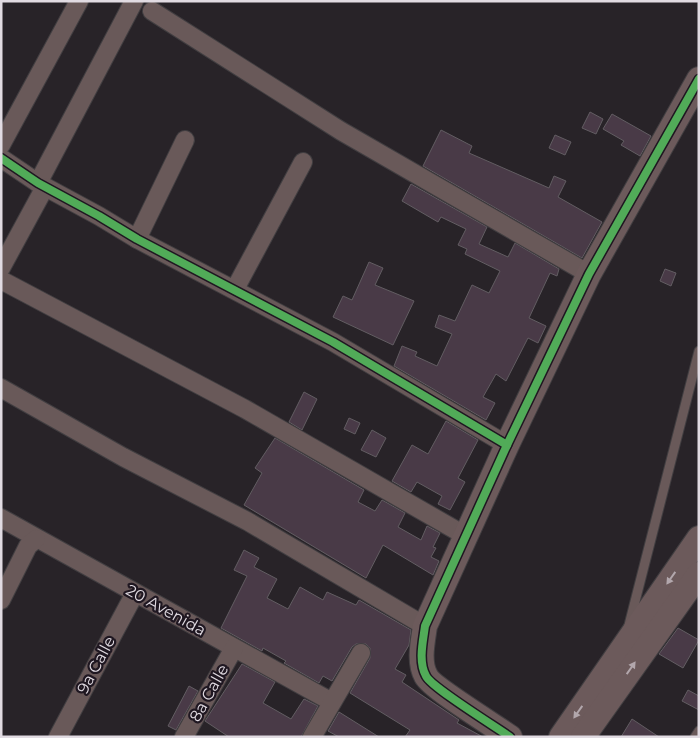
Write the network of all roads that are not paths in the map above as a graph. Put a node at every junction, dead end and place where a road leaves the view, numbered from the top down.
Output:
1 (79, 1) edge
2 (134, 1) edge
3 (152, 11) dead end
4 (699, 79) edge
5 (185, 140) dead end
6 (1, 145) edge
7 (1, 158) edge
8 (302, 162) dead end
9 (42, 185) junction
10 (137, 240) junction
11 (1, 268) edge
12 (589, 274) junction
13 (1, 280) edge
14 (235, 289) junction
15 (699, 351) edge
16 (1, 388) edge
17 (507, 445) junction
18 (1, 518) edge
19 (466, 536) junction
20 (699, 538) edge
21 (36, 540) junction
22 (699, 574) edge
23 (135, 593) junction
24 (1, 600) edge
25 (424, 626) junction
26 (624, 646) junction
27 (234, 648) junction
28 (361, 653) dead end
29 (332, 702) junction
30 (699, 731) edge
31 (58, 737) edge
32 (184, 737) edge
33 (312, 737) edge
34 (510, 737) edge
35 (561, 737) edge
36 (583, 737) edge
37 (695, 737) edge

1 - 6 street
2 - 9 street
3 - 12 street
4 - 12 street
5 - 10 street
7 - 9 street
8 - 14 street
9 - 10 street
9 - 11 street
10 - 14 street
12 - 17 street
13 - 19 street
14 - 17 street
15 - 26 lane
16 - 25 street
17 - 19 street
18 - 21 street, 20 Avenida
19 - 25 street
20 -> 26 street
21 - 23 street, 20 Avenida
21 - 24 street
36 -> 22 street
23 - 27 street, 20 Avenida
23 - 31 street, 9a Calle
25 - 34 street
26 -> 35 street
27 - 29 street, 20 Avenida
27 - 32 street, 8a Calle
28 - 29 street
29 - 33 street
30 - 37 lane

